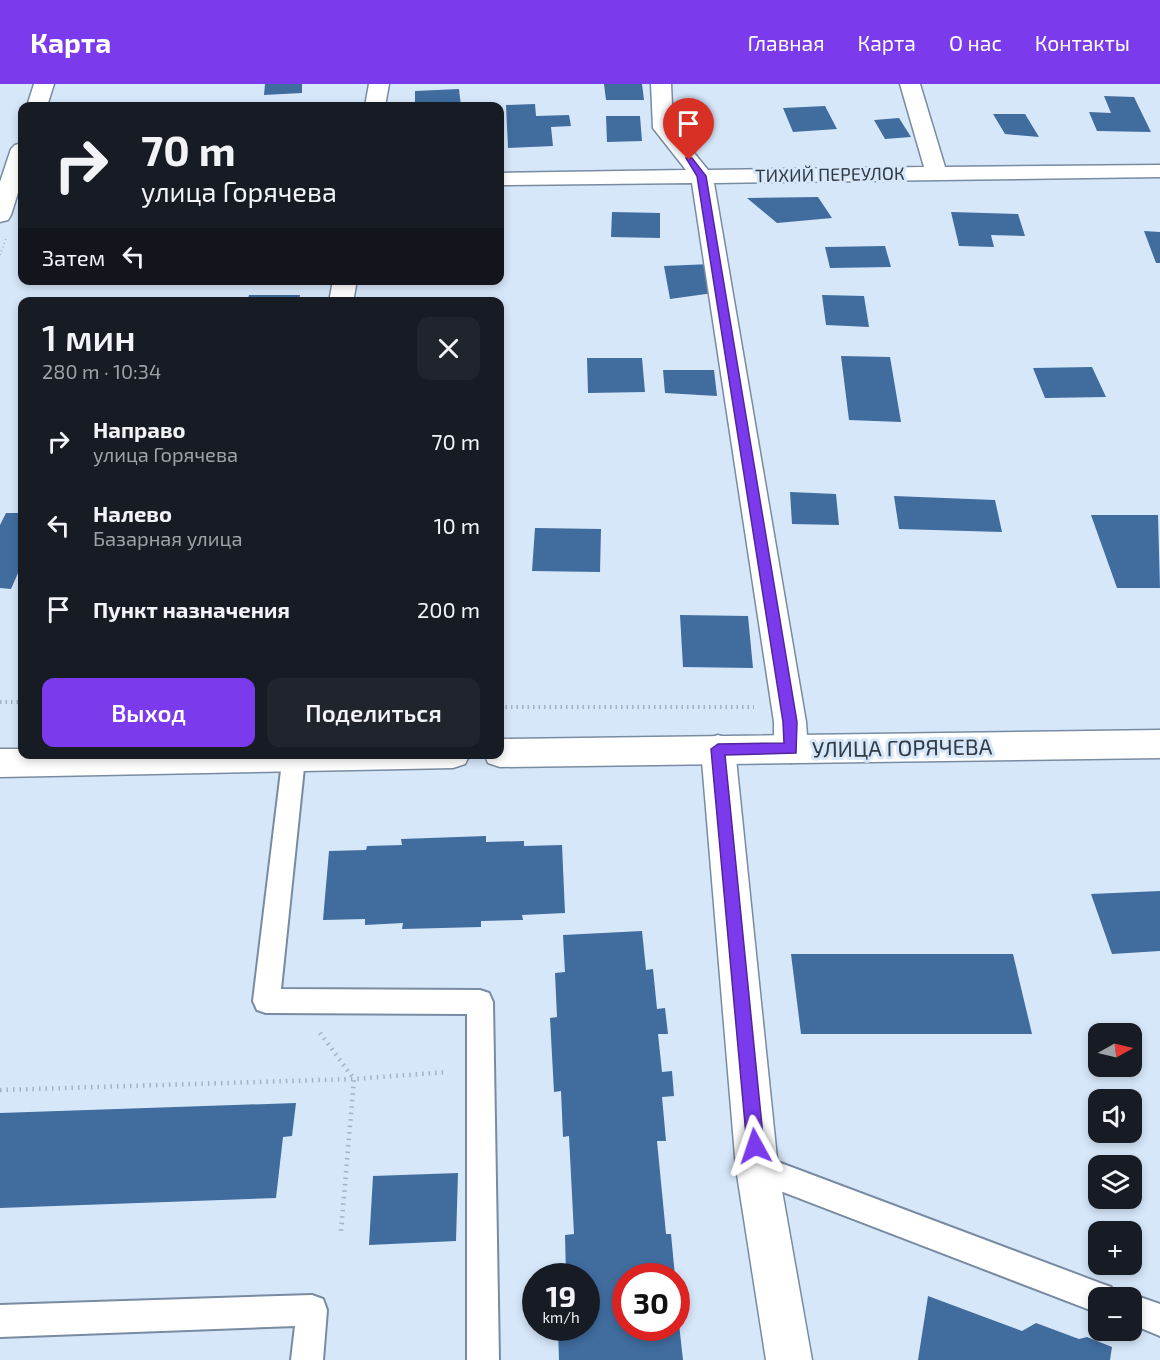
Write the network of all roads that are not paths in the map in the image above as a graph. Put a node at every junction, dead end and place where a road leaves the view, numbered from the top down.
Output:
1 (44, 84) edge
2 (378, 84) edge
3 (661, 84) edge
4 (910, 84) edge
5 (38, 102) edge
6 (376, 102) edge
7 (18, 161) edge
8 (1160, 171) edge
9 (936, 173) junction
10 (702, 176) junction
11 (504, 179) edge
12 (0, 215) edge
13 (1160, 744) edge
14 (718, 749) junction
15 (791, 749) junction
16 (504, 753) edge
17 (172, 759) edge
18 (293, 759) edge
19 (0, 763) edge
20 (757, 1168) junction
21 (1088, 1293) edge
22 (1142, 1313) edge
23 (1160, 1320) edge
24 (0, 1321) edge
25 (307, 1360) edge
26 (483, 1360) edge
27 (789, 1360) edge

1 - 5 street
2 - 6 street
3 - 10 street
4 - 9 street
7 - 12 street
8 - 9 street, ТИХИЙ ПЕРЕУЛОК
9 - 10 street, ТИХИЙ ПЕРЕУЛОК
10 - 11 street, ТИХИЙ ПЕРЕУЛОК
10 - 15 street
13 - 15 street, УЛИЦА ГОРЯЧЕВА
14 - 15 street, УЛИЦА ГОРЯЧЕВА
14 - 16 street, УЛИЦА ГОРЯЧЕВА
14 - 20 street
17 - 19 street
18 - 26 lane
20 - 21 lane
20 - 27 street
22 - 23 lane
24 - 25 lane

